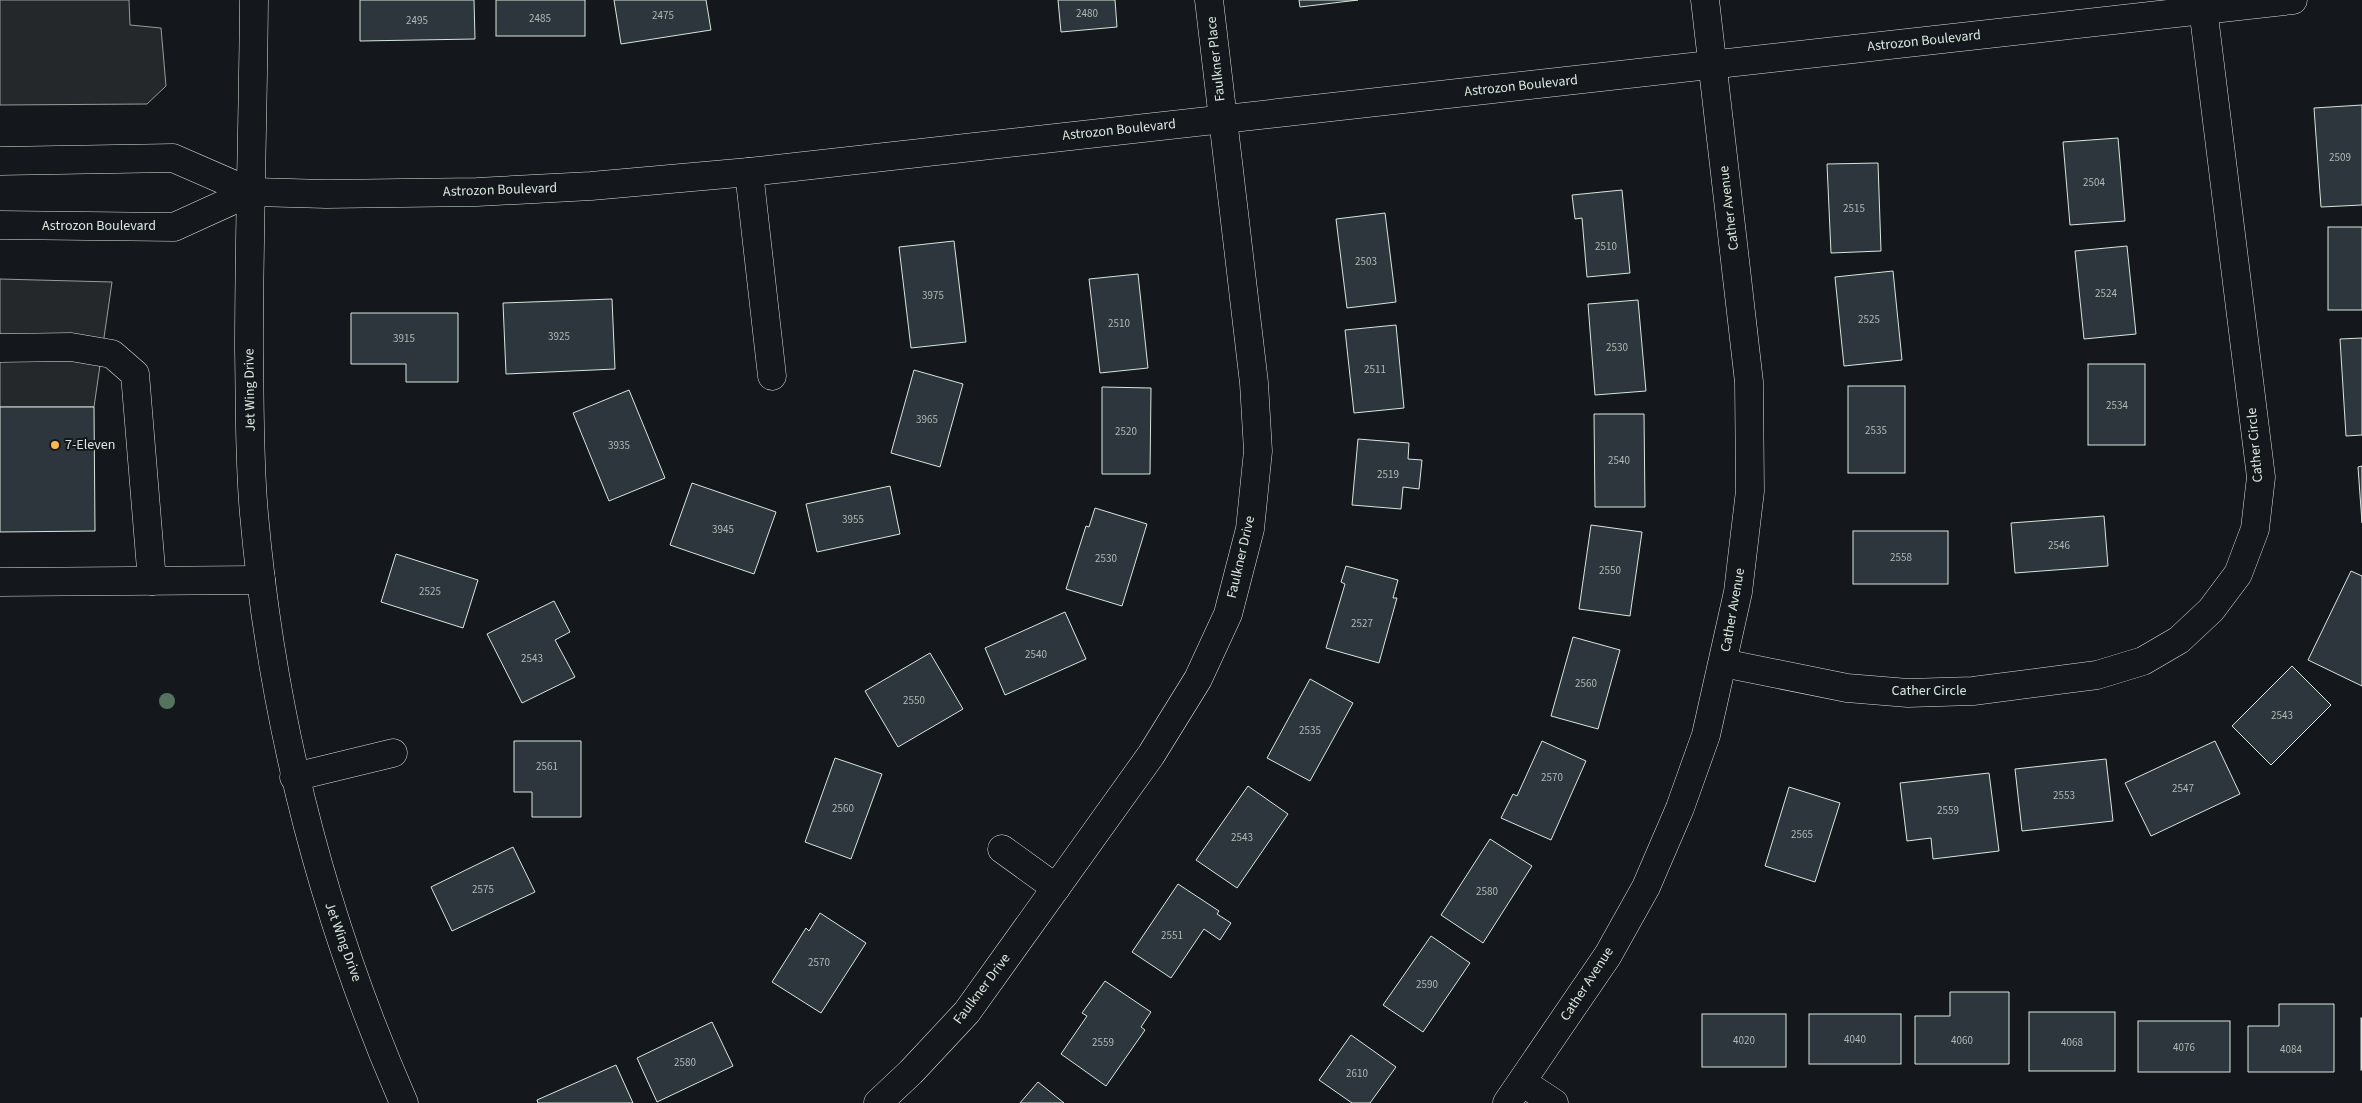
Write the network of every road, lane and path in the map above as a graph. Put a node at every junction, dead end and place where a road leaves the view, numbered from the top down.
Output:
1 (254, 0) edge
2 (1209, 0) edge
3 (1704, 0) edge
4 (2293, 0) edge
5 (2202, 5) edge
6 (1712, 65) junction
7 (1222, 118) junction
8 (0, 161) edge
9 (749, 172) junction
10 (251, 192) junction
11 (0, 225) edge
12 (0, 348) edge
13 (772, 376) dead end
14 (261, 580) junction
15 (152, 581) junction
16 (0, 582) edge
17 (1723, 664) junction
18 (393, 752) dead end
19 (294, 777) junction
20 (1002, 849) dead end
21 (1056, 888) junction
22 (1514, 1093) edge
23 (404, 1103) edge
24 (878, 1103) edge
25 (1554, 1103) edge

1 - 10 street, Jet Wing Drive
2 - 7 street, Faulkner Place
3 - 6 street, Cather Avenue
4 - 5 street, Astrozon Boulevard
5 - 6 street, Astrozon Boulevard
5 - 17 street, Cather Circle
6 - 7 street, Astrozon Boulevard
6 - 17 street, Cather Avenue
7 - 9 street, Astrozon Boulevard
7 - 21 street, Faulkner Drive
8 - 10 street, Astrozon Boulevard
9 - 10 street, Astrozon Boulevard
9 - 13 street
10 - 11 street, Astrozon Boulevard
10 - 14 street, Jet Wing Drive
12 - 15 street
14 - 15 street
14 - 19 street, Jet Wing Drive
15 - 16 street
17 - 22 street, Cather Avenue
18 - 19 street
19 - 23 street, Jet Wing Drive
20 - 21 street
21 - 24 street, Faulkner Drive
22 - 25 street

